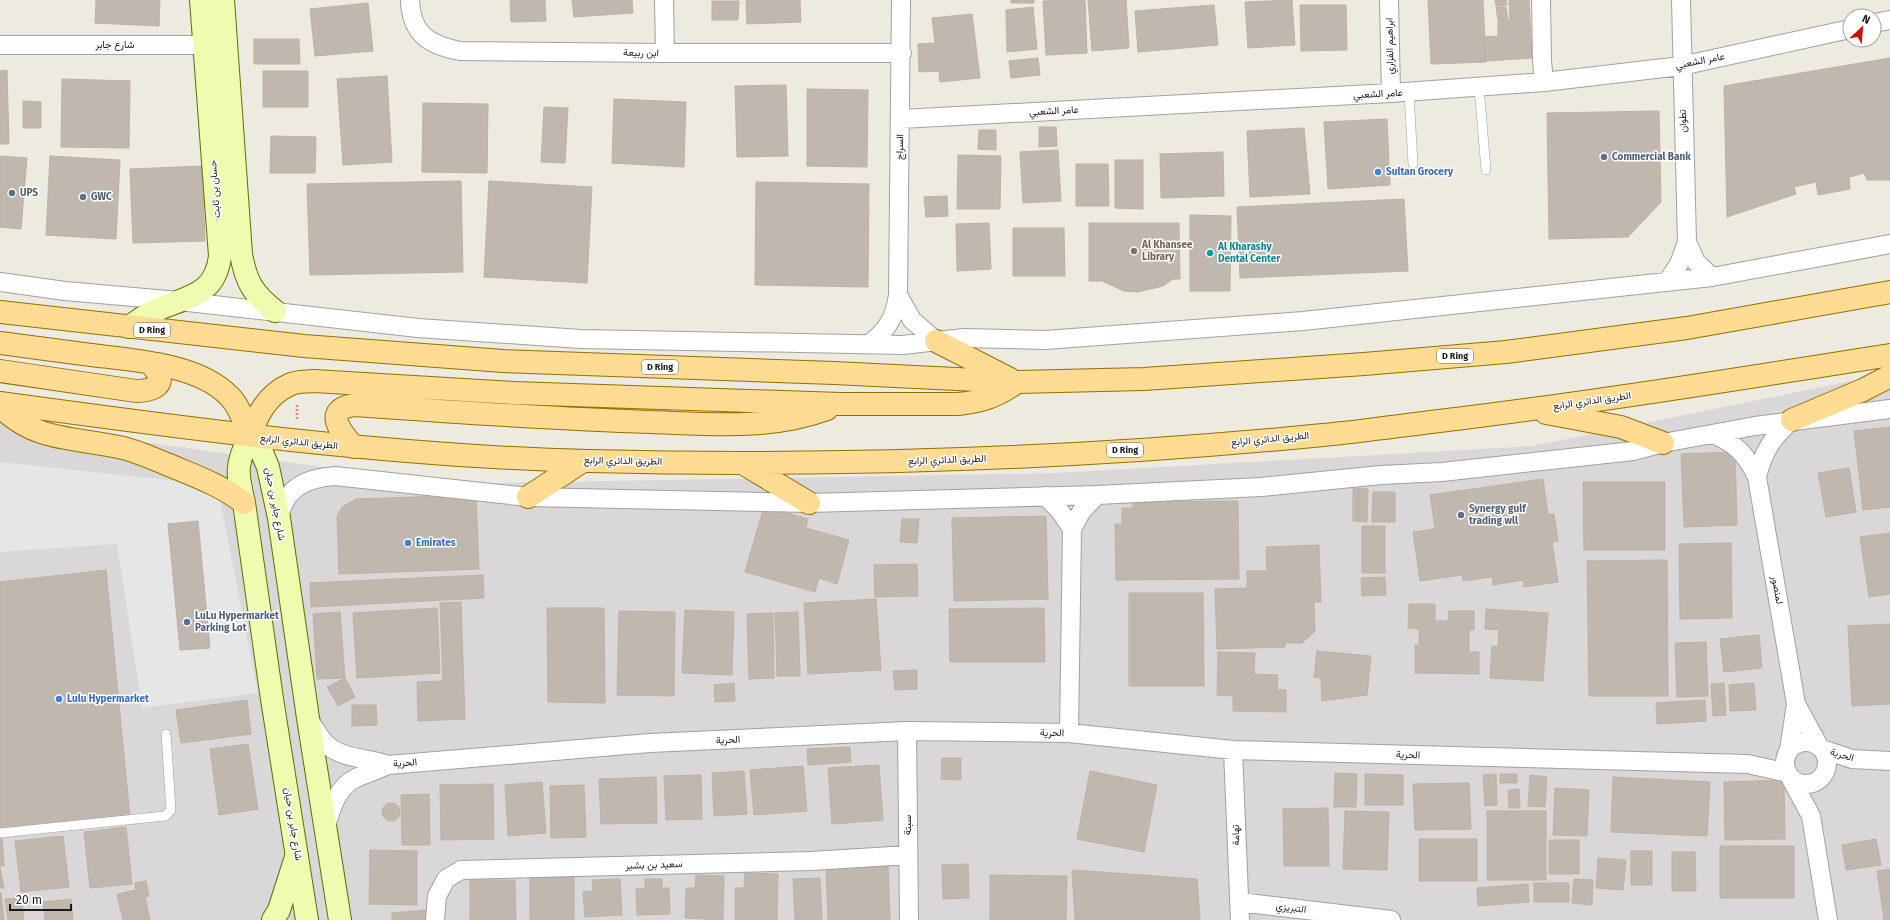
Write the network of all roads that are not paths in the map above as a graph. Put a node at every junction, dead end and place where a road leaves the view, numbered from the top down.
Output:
1 (201, 0) edge
2 (223, 0) edge
3 (410, 0) edge
4 (664, 0) edge
5 (901, 0) edge
6 (1390, 0) edge
7 (1541, 0) edge
8 (1681, 0) edge
9 (1842, 31) edge
10 (0, 45) edge
11 (204, 45) junction
12 (665, 53) junction
13 (902, 53) junction
14 (228, 56) junction
15 (1681, 66) junction
16 (1544, 82) junction
17 (1479, 87) junction
18 (1409, 92) junction
19 (1391, 93) junction
20 (901, 119) junction
21 (1413, 164) dead end
22 (1486, 170) dead end
23 (1687, 242) junction
24 (1890, 244) edge
25 (1712, 277) junction
26 (0, 282) edge
27 (1666, 282) junction
28 (1890, 292) edge
29 (898, 295) junction
30 (179, 301) junction
31 (0, 312) edge
32 (275, 312) junction
33 (129, 327) junction
34 (936, 341) junction
35 (0, 343) edge
36 (869, 344) junction
37 (1890, 355) edge
38 (151, 363) junction
39 (0, 371) edge
40 (1890, 376) edge
41 (1016, 382) junction
42 (0, 404) edge
43 (840, 404) junction
44 (1890, 409) edge
45 (1530, 410) junction
46 (1792, 420) junction
47 (1713, 434) junction
48 (250, 436) junction
49 (1663, 443) junction
50 (354, 447) junction
51 (583, 461) junction
52 (744, 464) junction
53 (1757, 477) junction
54 (1096, 495) junction
55 (1045, 496) junction
56 (528, 497) junction
57 (244, 503) junction
58 (809, 503) junction
59 (279, 518) junction
60 (1072, 529) junction
61 (1796, 704) junction
62 (308, 718) junction
63 (908, 731) junction
64 (1069, 733) junction
65 (166, 734) dead end
66 (1820, 747) junction
67 (1233, 750) junction
68 (1788, 751) junction
69 (1863, 761) junction
70 (1890, 761) edge
71 (1748, 764) junction
72 (388, 765) junction
73 (1789, 775) junction
74 (1823, 775) junction
75 (1811, 816) junction
76 (326, 827) junction
77 (0, 833) edge
78 (298, 852) junction
79 (908, 855) junction
80 (1239, 902) junction
81 (273, 920) edge
82 (307, 920) edge
83 (340, 920) edge
84 (435, 920) edge
85 (909, 920) edge
86 (1240, 920) edge
87 (1391, 920) edge
88 (1828, 920) edge

1 - 11 street, حسان بن ثابت
2 - 14 street
3 - 12 street, ابن ربيعة
4 - 12 street
5 - 13 street, السراج
6 - 19 street, ابراهيم الفزاري
7 - 16 street
8 - 15 street, تطوان
9 - 15 street, عامر الشعبي
10 - 11 street, شارع جابر
11 - 14 street, شارع جابر
11 - 30 street, حسان بن ثابت
12 - 13 street, ابن ربيعة
13 - 20 street, السراج
14 - 32 street
15 - 16 street, عامر الشعبي
15 - 23 street, تطوان
16 - 17 street, عامر الشعبي
17 - 18 street, عامر الشعبي
17 - 22 lane
18 - 19 street, عامر الشعبي
18 - 21 lane
19 - 20 street, عامر الشعبي
20 - 29 street, السراج
23 - 25 street, تطوان
23 - 27 street, تطوان
24 - 25 street
25 - 27 street
26 - 30 street
27 - 34 street
28 - 41 main road, D Ring
29 - 34 street
29 - 36 street, السراج
30 - 32 street
30 - 33 street, حسان بن ثابت
31 - 33 main road, D Ring
32 - 36 street
33 - 41 main road, D Ring
34 - 36 street
34 - 41 main road
35 - 38 main road
37 - 45 main road, الطريق الدائري الرابع / D Ring
38 - 39 main road
38 - 48 main road
40 - 46 main road
41 - 43 main road
42 - 48 main road, الطريق الدائري الرابع / D Ring
42 - 57 main road
43 - 48 main road
43 - 50 main road
44 - 46 street
45 - 49 main road
45 - 52 main road, الطريق الدائري الرابع / D Ring
46 - 47 street
46 - 53 street, لمنصور
47 - 49 street
47 - 53 street, لمنصور
48 - 50 main road, الطريق الدائري الرابع / D Ring
48 - 57 street, شارع جابر بن حيان
48 - 59 street, شارع جابر بن حيان
49 - 54 street
50 - 51 main road, الطريق الدائري الرابع / D Ring
51 - 52 main road, الطريق الدائري الرابع / D Ring
51 - 56 main road
52 - 58 main road
53 - 61 street, لمنصور
54 - 55 street
54 - 60 street, الحرية
55 - 58 street
55 - 60 street
56 - 58 street
56 - 59 street
57 - 78 street, شارع جابر بن حيان
59 - 62 street, شارع جابر بن حيان
60 - 64 street, الحرية
61 - 66 street, لمنصور
61 - 68 street, لمنصور
62 - 72 street, الحرية
62 - 76 street, شارع جابر بن حيان
63 - 64 street, الحرية
63 - 72 street, الحرية
63 - 79 street, سبتة
64 - 67 street, الحرية
65 - 77 lane
66 - 68 street
66 - 69 street, الحرية
66 - 74 street
67 - 71 street, الحرية
67 - 80 street, تهامة
68 - 71 street, الحرية
68 - 73 street
69 - 70 street, الحرية
69 - 74 street, الحرية
71 - 73 street, الحرية
72 - 76 street, الحرية
73 - 74 street
73 - 75 street
74 - 75 street
75 - 88 street
76 - 83 street, شارع جابر بن حيان
78 - 81 street
78 - 82 street, شارع جابر بن حيان
79 - 84 street, سعيد بن بشير
79 - 85 street, سبتة
80 - 86 street, تهامة
80 - 87 street, التبريزي

